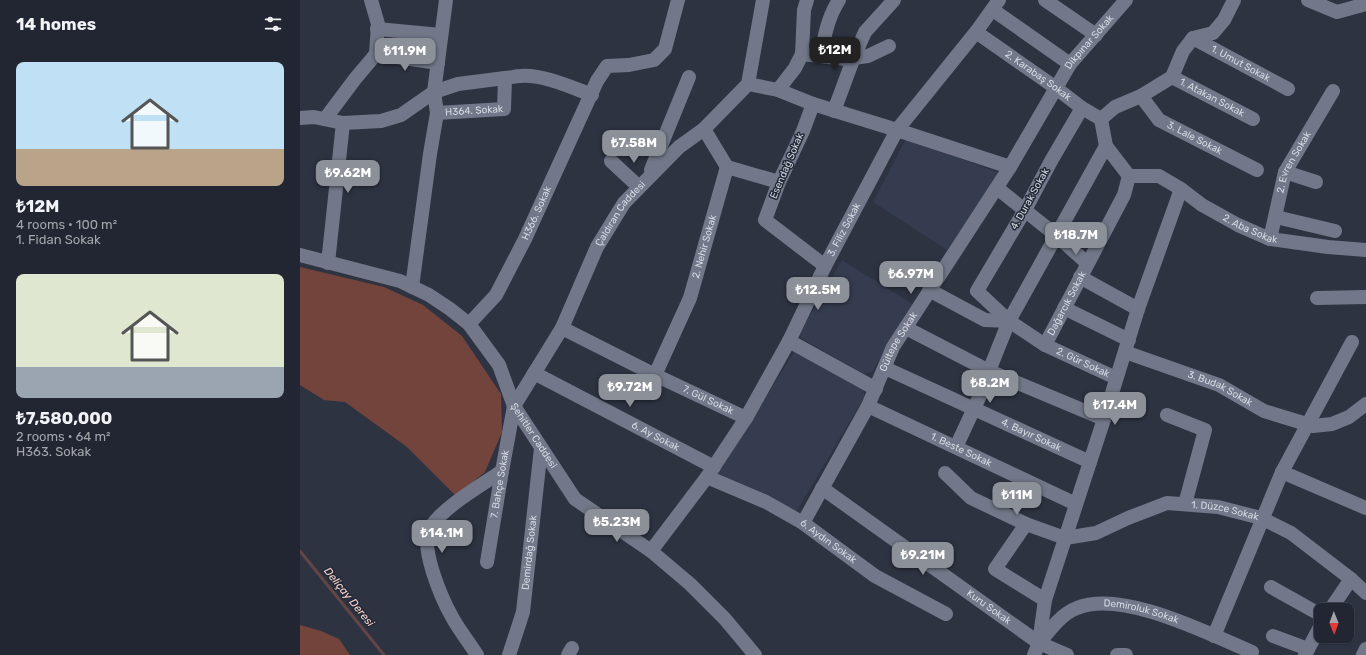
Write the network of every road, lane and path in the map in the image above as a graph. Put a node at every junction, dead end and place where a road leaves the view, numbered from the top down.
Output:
1 (371, 0) edge
2 (446, 0) edge
3 (678, 0) edge
4 (763, 0) edge
5 (807, 0) edge
6 (839, 0) edge
7 (894, 0) edge
8 (1045, 0) edge
9 (1234, 0) edge
10 (1308, 0) edge
11 (1120, 2) edge
12 (1366, 4) edge
13 (996, 5) edge
14 (377, 29) junction
15 (976, 32) junction
16 (441, 35) junction
17 (1096, 35) junction
18 (1193, 38) junction
19 (889, 46) dead end
20 (376, 54) junction
21 (802, 54) junction
22 (821, 56) junction
23 (854, 57) junction
24 (438, 63) junction
25 (1070, 64) junction
26 (690, 77) dead end
27 (1172, 77) junction
28 (505, 78) junction
29 (748, 84) junction
30 (1056, 88) junction
31 (1288, 89) dead end
32 (778, 90) junction
33 (1333, 91) dead end
34 (434, 92) junction
35 (592, 95) junction
36 (1140, 96) junction
37 (812, 104) junction
38 (1082, 108) junction
39 (834, 111) junction
40 (437, 113) junction
41 (300, 118) edge
42 (325, 119) junction
43 (1101, 119) junction
44 (1253, 119) dead end
45 (343, 123) junction
46 (704, 129) junction
47 (897, 130) junction
48 (1106, 146) junction
49 (611, 161) dead end
50 (727, 167) junction
51 (1010, 167) junction
52 (1257, 170) dead end
53 (1286, 172) junction
54 (1129, 176) junction
55 (644, 182) junction
56 (779, 182) junction
57 (1316, 182) dead end
58 (997, 188) junction
59 (1181, 188) junction
60 (1025, 210) junction
61 (1276, 217) junction
62 (1334, 231) dead end
63 (1057, 236) junction
64 (1270, 239) junction
65 (1366, 250) edge
66 (300, 255) edge
67 (328, 263) junction
68 (1088, 263) junction
69 (826, 266) junction
70 (1080, 277) junction
71 (412, 287) junction
72 (929, 290) junction
73 (977, 291) joint
74 (1366, 297) edge
75 (1317, 298) dead end
76 (1064, 308) junction
77 (1138, 309) junction
78 (1009, 321) junction
79 (469, 324) junction
80 (562, 328) junction
81 (906, 328) junction
82 (789, 341) junction
83 (1352, 342) dead end
84 (1045, 344) junction
85 (1127, 346) junction
86 (885, 368) junction
87 (989, 371) junction
88 (534, 373) junction
89 (655, 375) junction
90 (1116, 378) junction
91 (876, 389) junction
92 (983, 389) dead end
93 (1366, 404) edge
94 (514, 406) junction
95 (868, 406) junction
96 (974, 409) junction
97 (1167, 415) dead end
98 (746, 418) junction
99 (1104, 419) junction
100 (1310, 425) junction
101 (956, 447) junction
102 (541, 448) junction
103 (1090, 462) junction
104 (502, 471) junction
105 (710, 472) junction
106 (1282, 472) junction
107 (945, 473) dead end
108 (822, 488) junction
109 (1076, 504) junction
110 (1184, 504) junction
111 (1366, 508) edge
112 (1261, 518) junction
113 (803, 522) junction
114 (1026, 524) junction
115 (1065, 538) junction
116 (651, 551) junction
117 (487, 562) dead end
118 (1351, 579) junction
119 (1271, 587) dead end
120 (1366, 593) edge
121 (1045, 600) junction
122 (1335, 603) edge
123 (1314, 611) edge
124 (946, 614) dead end
125 (1214, 636) junction
126 (1273, 636) dead end
127 (1314, 638) edge
128 (1036, 649) edge
129 (1366, 649) edge
130 (1252, 652) dead end
131 (1306, 652) edge
132 (477, 655) edge
133 (509, 655) edge
134 (756, 655) edge
135 (1067, 655) edge
136 (1117, 655) edge
137 (1126, 655) edge
138 (1363, 655) edge

1 - 14 street
2 - 16 street
3 - 35 street, H366. Sokak
4 - 29 street
5 - 21 street
6 - 22 street
7 - 23 street
8 - 17 street
9 - 18 street
10 - 12 street
11 - 17 street, Dikpınar Sokak
13 - 15 street, 3. Filiz Sokak
13 - 25 street
14 - 16 street
14 - 20 street
15 - 30 street, 2. Karabaş Sokak
15 - 47 street, 3. Filiz Sokak
16 - 24 street
17 - 25 street, Dikpınar Sokak
18 - 27 street
18 - 31 street, 1. Umut Sokak
19 - 23 street
20 - 24 street
20 - 42 street
21 - 22 street
21 - 32 street
22 - 23 street
23 - 39 street
24 - 34 street
25 - 30 street, Dikpınar Sokak
26 - 55 street
27 - 36 street
27 - 44 street, 1. Atakan Sokak
28 - 34 street
28 - 35 street
28 - 40 street, H364. Sokak
29 - 32 street
29 - 46 street, Çaldıran Caddesi
30 - 38 street, 2. Karabaş Sokak
30 - 51 street, Gültepe Sokak
32 - 37 street
33 - 53 street, 2. Evren Sokak
34 - 40 street
34 - 45 street
35 - 79 street, H366. Sokak
36 - 43 street
36 - 52 street, 3. Lale Sokak
37 - 39 street
37 - 56 street, Esendağ Sokak
38 - 43 street, 2. Karabaş Sokak
38 - 60 street, 4. Durak Sokak
39 - 47 street
40 - 71 street, H364. Sokak
41 - 42 street
42 - 45 street
43 - 48 street
45 - 67 street
46 - 50 street
46 - 55 street, Çaldıran Caddesi
47 - 51 street
47 - 69 street, 3. Filiz Sokak
48 - 54 street
48 - 63 street
49 - 55 street
50 - 56 street
50 - 89 street, 2. Nehir Sokak
51 - 58 street, Gültepe Sokak
53 - 57 street
53 - 61 street, 2. Evren Sokak
54 - 59 street, 2. Aba Sokak
54 - 68 street, Dağarcık Sokak
55 - 80 street, Çaldıran Caddesi
56 - 69 street, Esendağ Sokak
58 - 60 street
58 - 72 street, Gültepe Sokak
59 - 64 street, 2. Aba Sokak
59 - 77 street
60 - 63 street
60 - 73 street, 4. Durak Sokak
61 - 62 street
61 - 64 street, 2. Evren Sokak
63 - 68 street
63 - 78 street
64 - 65 street, 2. Aba Sokak
66 - 67 street, Şehitler Caddesi
67 - 71 street, Şehitler Caddesi
68 - 70 street, Dağarcık Sokak
69 - 82 street, 3. Filiz Sokak
70 - 76 street, Dağarcık Sokak
70 - 77 street
71 - 79 street, Şehitler Caddesi
72 - 78 street
72 - 81 street, Gültepe Sokak
73 - 78 street, 2. Gür Sokak
74 - 75 street
76 - 84 street, Dağarcık Sokak
76 - 85 street, 3. Budak Sokak
77 - 85 street
78 - 84 street, 2. Gür Sokak
78 - 87 street
79 - 94 street, Şehitler Caddesi
80 - 88 street, Çaldıran Caddesi
80 - 89 street, 7. Gül Sokak
81 - 86 street, Gültepe Sokak
81 - 87 street
82 - 91 street
82 - 98 street, 3. Filiz Sokak
83 - 100 street
84 - 90 street, 2. Gür Sokak
85 - 90 street
85 - 100 street, 3. Budak Sokak
86 - 91 street, Gültepe Sokak
86 - 96 street, 4. Bayır Sokak
87 - 99 street
88 - 94 street, Çaldıran Caddesi
88 - 105 street, 6. Ay Sokak
89 - 98 street, 7. Gül Sokak
90 - 99 street
91 - 95 street, Gültepe Sokak
92 - 96 street
93 - 100 street
94 - 102 street, Şehitler Caddesi
94 - 104 street, 7. Bahçe Sokak
95 - 101 street, 1. Beste Sokak
95 - 108 street, Gültepe Sokak
96 - 101 street
96 - 103 street, 4. Bayır Sokak
97 - 110 street
98 - 105 street, 3. Filiz Sokak
99 - 103 street
100 - 106 street
101 - 109 street, 1. Beste Sokak
102 - 116 street, Şehitler Caddesi
102 - 133 street, Demirdağ Sokak
103 - 109 street
104 - 117 street, 7. Bahçe Sokak
104 - 132 street
105 - 113 street, 6. Aydın Sokak
105 - 116 street, 3. Filiz Sokak
106 - 111 street
106 - 112 street
107 - 114 street
108 - 113 street, Gültepe Sokak
108 - 128 street, Kuru Sokak
109 - 115 street
110 - 112 street, 1. Düzce Sokak
110 - 115 street, 1. Düzce Sokak
112 - 118 street, 1. Düzce Sokak
112 - 125 street
113 - 124 street, 6. Aydın Sokak
114 - 115 street
114 - 121 street
115 - 121 street
116 - 134 street, Şehitler Caddesi
118 - 120 street, 1. Düzce Sokak
118 - 122 street
119 - 123 street
121 - 128 street
125 - 128 street, Demiroluk Sokak
125 - 130 street, Demiroluk Sokak
126 - 131 street
127 - 131 street
128 - 135 street, Kuru Sokak
129 - 138 street
136 - 137 street

